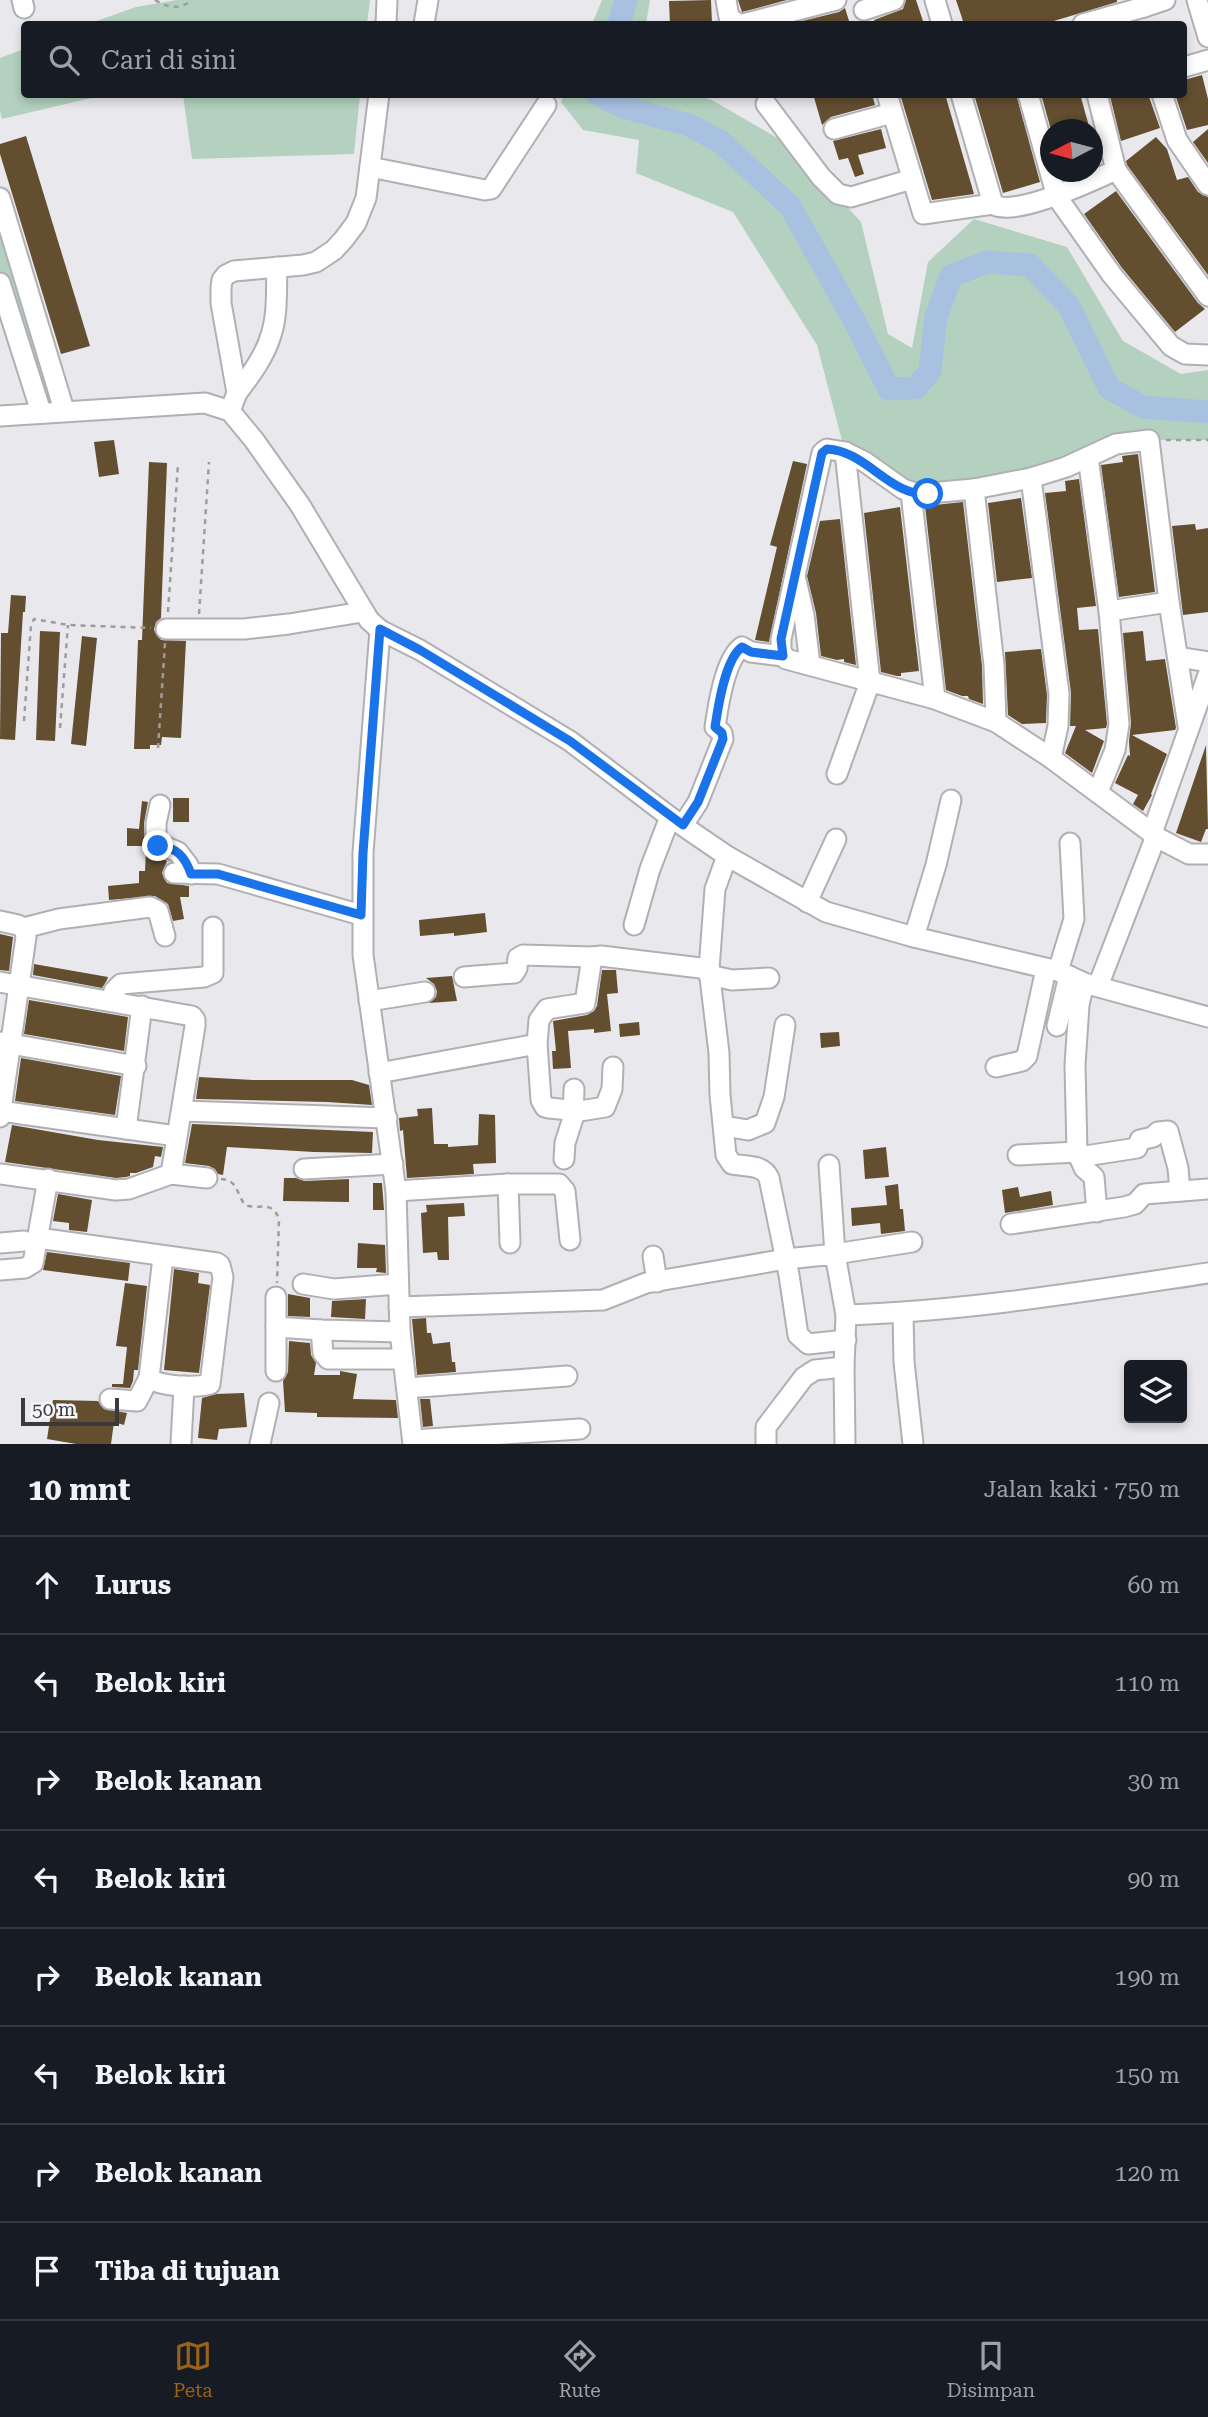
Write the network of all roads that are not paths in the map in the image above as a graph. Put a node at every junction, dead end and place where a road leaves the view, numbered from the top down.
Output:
1 (387, 0) edge
2 (428, 0) edge
3 (726, 0) edge
4 (835, 0) edge
5 (894, 0) edge
6 (935, 0) edge
7 (1165, 0) edge
8 (1197, 0) edge
9 (1143, 3) edge
10 (864, 11) edge
11 (386, 21) edge
12 (424, 21) edge
13 (737, 21) edge
14 (754, 21) edge
15 (941, 21) edge
16 (1092, 21) edge
17 (1208, 37) edge
18 (1208, 60) edge
19 (1187, 66) edge
20 (379, 98) edge
21 (962, 98) edge
22 (1029, 98) edge
23 (1098, 98) edge
24 (1163, 98) edge
25 (766, 104) dead end
26 (889, 104) edge
27 (546, 105) dead end
28 (834, 129) dead end
29 (370, 167) junction
30 (1116, 170) junction
31 (912, 179) junction
32 (1208, 185) edge
33 (1056, 197) junction
34 (0, 198) edge
35 (993, 204) junction
36 (277, 267) junction
37 (0, 284) edge
38 (1208, 296) edge
39 (1208, 355) edge
40 (234, 402) junction
41 (64, 410) junction
42 (41, 412) junction
43 (0, 415) edge
44 (845, 452) junction
45 (1088, 457) junction
46 (1031, 478) junction
47 (974, 489) junction
48 (911, 493) junction
49 (794, 576) junction
50 (1169, 603) junction
51 (1108, 611) junction
52 (362, 612) junction
53 (166, 629) road end
54 (380, 629) junction
55 (783, 656) junction
56 (1178, 657) junction
57 (1208, 662) edge
58 (810, 665) junction
59 (1208, 676) edge
60 (870, 682) junction
61 (935, 699) junction
62 (1208, 708) edge
63 (996, 722) junction
64 (1188, 726) junction
65 (1051, 758) junction
66 (837, 774) dead end
67 (1098, 792) junction
68 (951, 800) dead end
69 (160, 805) dead end
70 (676, 821) junction
71 (1156, 836) junction
72 (835, 839) dead end
73 (1070, 843) dead end
74 (1208, 854) edge
75 (727, 856) junction
76 (807, 902) junction
77 (361, 915) junction
78 (0, 921) edge
79 (634, 925) dead end
80 (213, 927) dead end
81 (24, 928) junction
82 (165, 936) dead end
83 (914, 937) junction
84 (592, 957) junction
85 (709, 972) junction
86 (464, 977) dead end
87 (1071, 977) junction
88 (769, 978) dead end
89 (10, 984) edge
90 (425, 992) dead end
91 (111, 1001) junction
92 (369, 1002) junction
93 (142, 1006) junction
94 (1208, 1017) edge
95 (785, 1025) dead end
96 (1057, 1026) dead end
97 (5, 1043) edge
98 (537, 1044) junction
99 (136, 1066) junction
100 (996, 1066) dead end
101 (613, 1067) dead end
102 (379, 1073) junction
103 (574, 1099) junction
104 (0, 1111) edge
105 (182, 1111) junction
106 (0, 1117) edge
107 (387, 1118) junction
108 (724, 1126) junction
109 (126, 1129) junction
110 (176, 1136) junction
111 (1018, 1155) dead end
112 (1078, 1155) junction
113 (564, 1159) dead end
114 (393, 1164) junction
115 (829, 1165) dead end
116 (304, 1169) dead end
117 (0, 1174) edge
118 (171, 1174) junction
119 (207, 1178) road end
120 (48, 1179) junction
121 (508, 1184) junction
122 (1208, 1189) edge
123 (396, 1191) junction
124 (1180, 1191) junction
125 (1097, 1212) junction
126 (1011, 1224) dead end
127 (31, 1240) junction
128 (570, 1240) dead end
129 (912, 1242) dead end
130 (0, 1243) edge
131 (510, 1243) dead end
132 (835, 1254) junction
133 (653, 1256) dead end
134 (163, 1257) junction
135 (786, 1259) junction
136 (0, 1270) edge
137 (1208, 1273) edge
138 (0, 1281) edge
139 (657, 1282) junction
140 (303, 1284) dead end
141 (398, 1284) junction
142 (276, 1297) road end
143 (399, 1307) junction
144 (903, 1313) junction
145 (846, 1315) junction
146 (276, 1326) junction
147 (321, 1330) junction
148 (359, 1330) junction
149 (400, 1332) junction
150 (846, 1340) junction
151 (403, 1359) junction
152 (359, 1360) junction
153 (844, 1367) junction
154 (275, 1371) dead end
155 (567, 1377) dead end
156 (149, 1378) junction
157 (184, 1386) junction
158 (407, 1388) junction
159 (110, 1399) dead end
160 (269, 1403) dead end
161 (580, 1429) dead end
162 (413, 1442) edge
163 (181, 1444) edge
164 (260, 1444) edge
165 (766, 1444) edge
166 (845, 1444) edge
167 (912, 1444) edge

1 - 11 street
2 - 12 street
3 - 13 street
4 - 14 street
5 - 10 street
6 - 15 street
7 - 9 street
8 - 17 street
9 - 16 street
18 - 19 street
20 - 29 street
21 - 35 street
22 - 33 street
23 - 30 street
24 - 32 street
25 - 31 street
26 - 28 street
26 - 31 street
27 - 29 street
29 - 36 street
30 - 33 street
30 - 38 street
31 - 35 street
33 - 35 street
33 - 39 street
34 - 41 street
36 - 40 street
36 - 40 street
37 - 42 street
40 - 41 street
40 - 52 street
41 - 42 street
42 - 43 street
44 - 48 street
44 - 49 street
44 - 60 street
45 - 46 street
45 - 50 street
45 - 51 street
46 - 47 street
46 - 65 street
47 - 48 street
47 - 63 street
48 - 61 street
49 - 55 street
49 - 58 street
50 - 51 street
50 - 56 street
51 - 67 street
52 - 53 street
52 - 54 street
54 - 70 street
54 - 77 street
55 - 58 street
55 - 70 street
56 - 57 street
56 - 64 street
58 - 60 street
59 - 64 street
60 - 61 street
60 - 66 street
61 - 63 street
62 - 71 street
63 - 65 street
64 - 71 street
65 - 67 street
67 - 71 street
68 - 83 street
69 - 77 street
70 - 75 street
70 - 79 street
71 - 74 street
71 - 87 street
72 - 76 street
73 - 87 street
75 - 76 street
75 - 85 street
76 - 83 street
77 - 92 street
78 - 81 street
80 - 91 street
81 - 82 street
81 - 89 street
83 - 87 street
84 - 85 street
84 - 86 street
84 - 98 street
85 - 88 street
85 - 108 street
87 - 94 street
87 - 96 street
87 - 100 street
87 - 112 street
89 - 91 street
89 - 97 street
90 - 92 street
91 - 93 street
92 - 102 street
93 - 99 street
93 - 105 street
95 - 108 street
97 - 99 street
97 - 104 street
98 - 102 street
98 - 103 street
99 - 109 street
101 - 103 street
102 - 107 street
103 - 113 street
104 - 106 street
104 - 109 street
105 - 107 street
105 - 110 street
107 - 114 street
108 - 135 street
109 - 110 street
110 - 118 street
111 - 112 street
112 - 124 street
112 - 125 street
114 - 116 street
114 - 123 street
115 - 132 street
117 - 120 street
118 - 119 street
118 - 120 street
120 - 127 street
121 - 123 street
121 - 128 street
121 - 131 street
122 - 124 street
123 - 141 street
124 - 125 street
125 - 126 street
127 - 130 street
127 - 134 street
127 - 136 street
129 - 132 street
132 - 135 street
132 - 145 street
133 - 139 street
134 - 156 street
134 - 157 street
135 - 139 street
135 - 150 street
136 - 138 street
137 - 144 street
139 - 143 street
140 - 141 street
141 - 143 street
142 - 146 street
143 - 149 street
144 - 145 street
144 - 167 street
145 - 150 street
146 - 147 street
146 - 154 street
147 - 148 street
147 - 152 street
148 - 149 street
148 - 152 street
149 - 151 street
150 - 153 street
151 - 152 street
151 - 158 street
153 - 165 street
153 - 166 street
155 - 158 street
156 - 157 street
156 - 159 street
157 - 163 street
158 - 162 street
160 - 164 street
161 - 162 street

